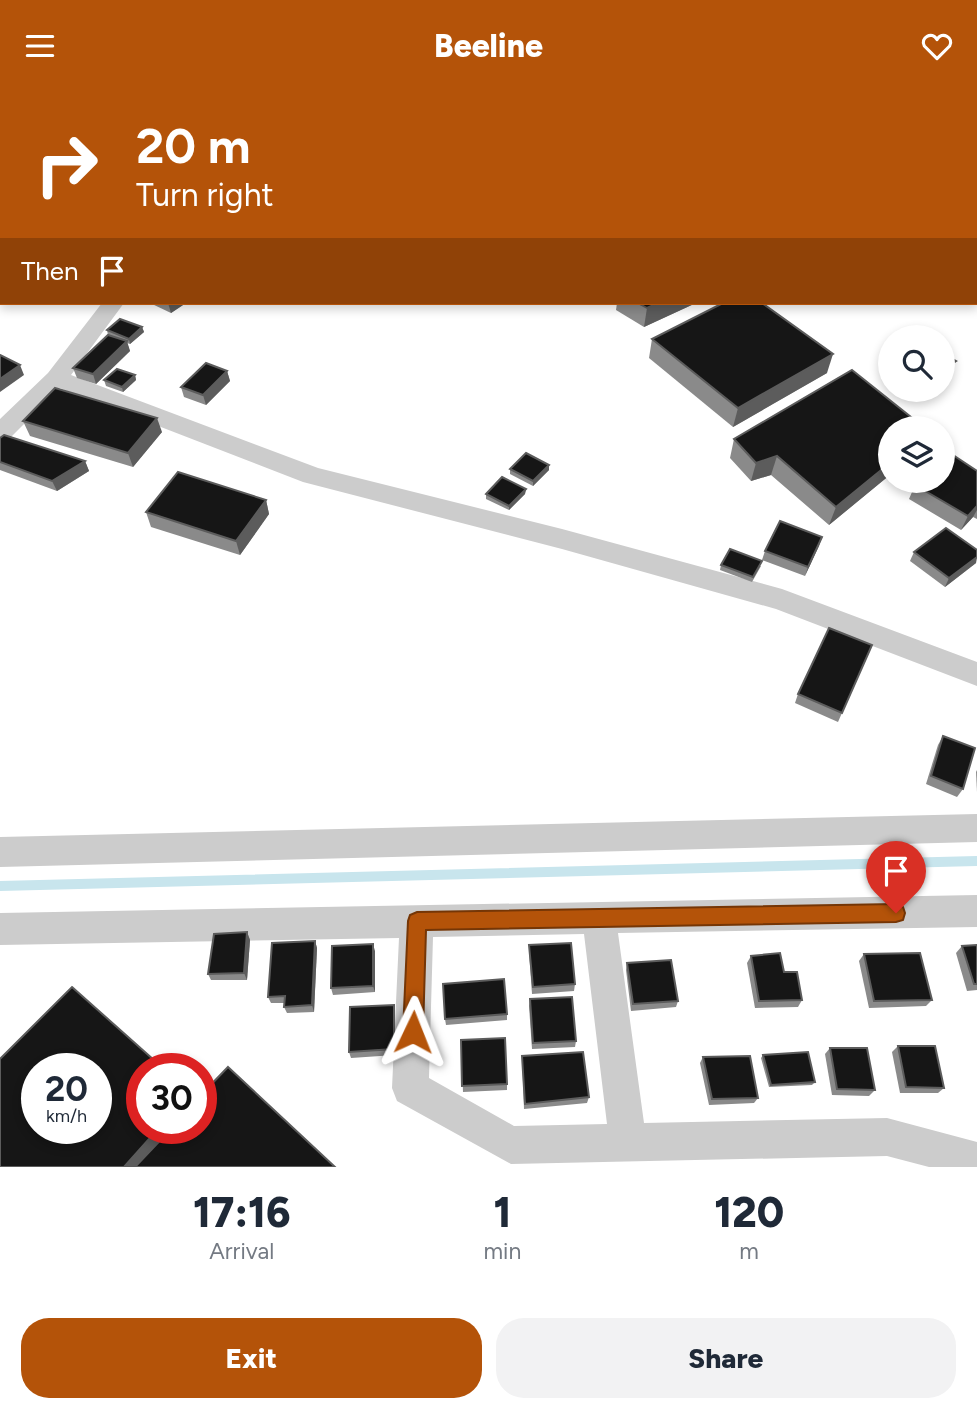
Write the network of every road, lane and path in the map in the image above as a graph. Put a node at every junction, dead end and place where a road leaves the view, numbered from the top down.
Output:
1 (111, 305) edge
2 (56, 378) junction
3 (0, 433) edge
4 (977, 674) edge
5 (977, 828) edge
6 (0, 852) edge
7 (977, 911) edge
8 (599, 920) junction
9 (417, 921) junction
10 (0, 929) edge
11 (628, 1142) junction
12 (977, 1161) edge

1 - 2 street
2 - 3 street
2 - 4 street
5 - 6 street
7 - 8 street
8 - 9 street
8 - 11 street
9 - 10 street
9 - 11 street
11 - 12 street

